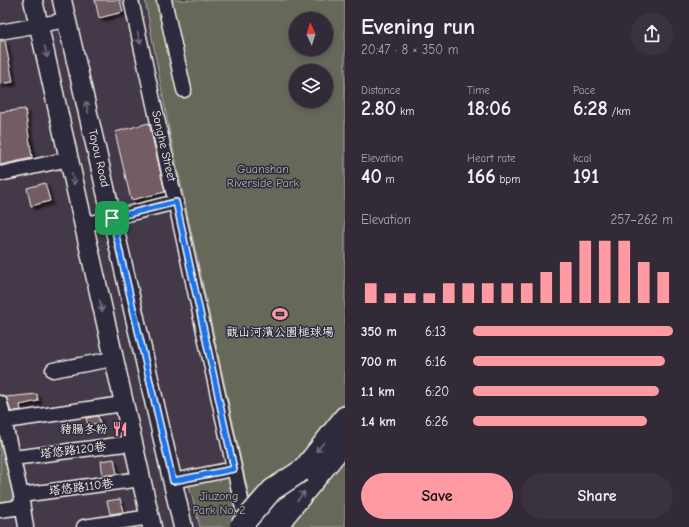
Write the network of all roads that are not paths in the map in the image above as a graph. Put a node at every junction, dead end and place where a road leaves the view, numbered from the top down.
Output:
1 (34, 0) edge
2 (62, 0) edge
3 (131, 0) edge
4 (164, 0) edge
5 (67, 20) junction
6 (40, 25) junction
7 (0, 32) edge
8 (184, 90) dead end
9 (69, 159) junction
10 (0, 174) edge
11 (176, 202) junction
12 (112, 218) junction
13 (83, 225) junction
14 (114, 359) junction
15 (53, 370) dead end
16 (0, 403) edge
17 (123, 404) junction
18 (345, 417) edge
19 (5, 421) junction
20 (345, 442) edge
21 (133, 443) junction
22 (13, 458) junction
23 (234, 469) junction
24 (301, 471) junction
25 (141, 479) junction
26 (173, 481) junction
27 (22, 501) junction
28 (0, 510) edge
29 (151, 522) edge
30 (26, 527) edge
31 (84, 527) edge
32 (184, 527) edge
33 (240, 527) edge
34 (247, 527) edge
35 (258, 527) edge
36 (277, 527) edge

1 - 6 main road
2 - 5 main road, Tayou Road
3 -> 11 street, Songhe Street
4 - 8 street
5 - 6 street
12 -> 5 main road, Tayou Road
6 - 7 street
6 -> 9 main road
9 - 10 street
9 -> 13 main road
11 - 12 street
11 - 23 street, Songhe Street
12 - 13 street
12 - 26 main road, Tayou Road
13 -> 14 main road
14 - 15 street
14 - 17 main road
16 - 19 street
17 - 19 street
17 - 21 main road
18 -> 24 highway
19 - 22 street
36 -> 20 highway
21 - 22 street, 塔悠路120巷
21 - 25 main road
22 - 27 street
23 - 26 street
23 - 34 street, Songhe Street
24 - 33 highway, bridge
24 - 35 highway
25 - 27 street, 塔悠路110巷
25 - 29 main road
26 - 32 main road, Tayou Road
27 - 28 street, 塔悠路110巷
27 - 30 street
29 - 31 street

